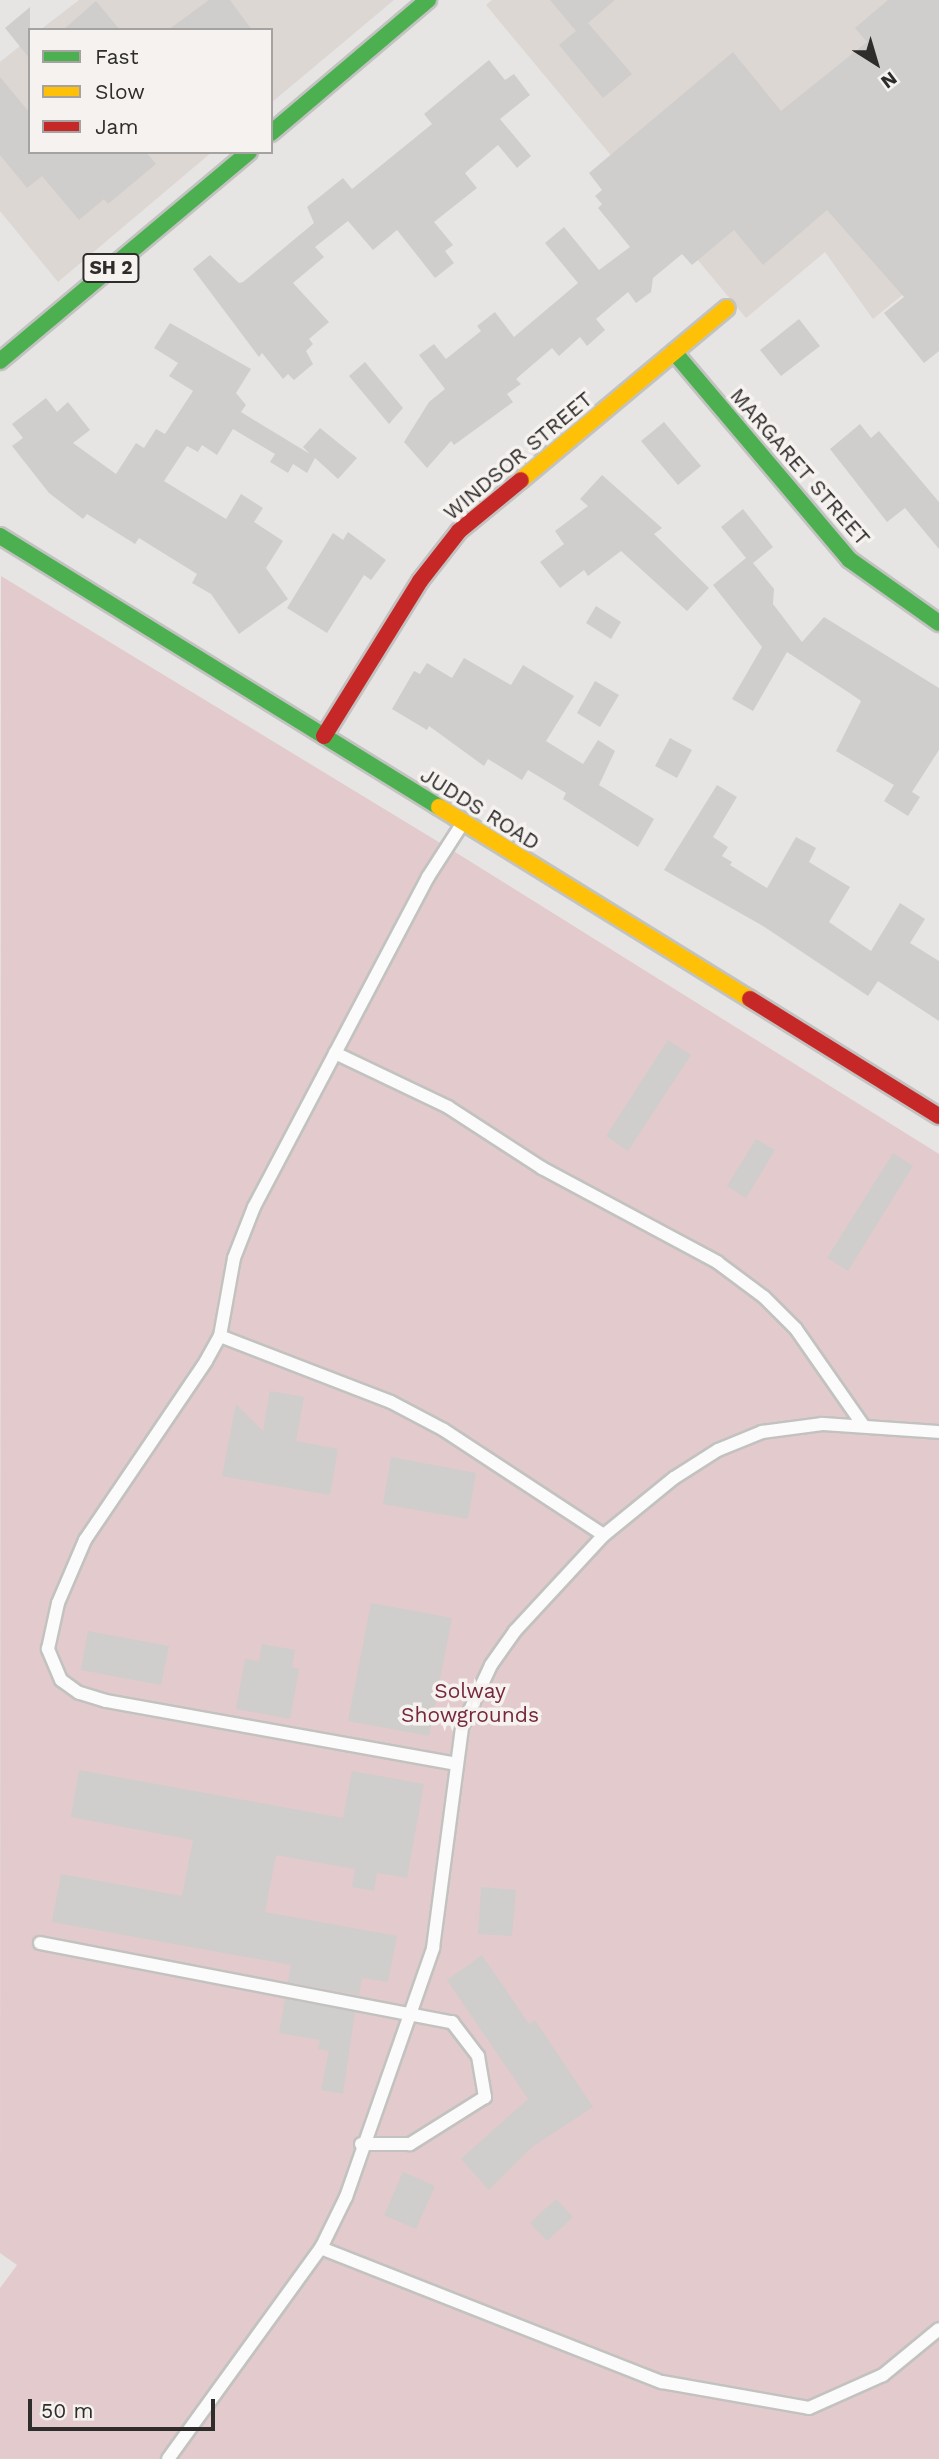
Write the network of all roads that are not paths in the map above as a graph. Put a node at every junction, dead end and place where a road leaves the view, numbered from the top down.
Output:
1 (428, 0) edge
2 (273, 131) edge
3 (247, 154) edge
4 (727, 308) dead end
5 (674, 352) junction
6 (0, 361) edge
7 (0, 536) edge
8 (939, 623) edge
9 (324, 736) junction
10 (463, 823) junction
11 (335, 1053) junction
12 (939, 1116) edge
13 (220, 1336) junction
14 (863, 1424) junction
15 (939, 1433) edge
16 (604, 1535) junction
17 (457, 1764) junction
18 (40, 1943) dead end
19 (409, 2014) junction
20 (361, 2144) junction
21 (321, 2248) junction
22 (939, 2329) edge
23 (167, 2459) edge

1 - 2 main road
3 - 6 main road, SH 2
4 - 5 main road, WINDSOR STREET
5 - 8 main road, MARGARET STREET
5 - 9 main road, WINDSOR STREET
7 - 9 main road, JUDDS ROAD
9 - 10 main road, JUDDS ROAD
10 - 11 lane
10 - 12 main road, JUDDS ROAD
11 - 13 lane
11 - 14 lane
13 - 16 lane
13 - 17 lane
14 - 15 lane
14 - 16 lane
16 - 17 lane
17 - 19 lane
18 - 19 lane
19 - 20 lane
19 - 20 lane
20 - 21 lane
21 - 22 lane
21 - 23 lane

